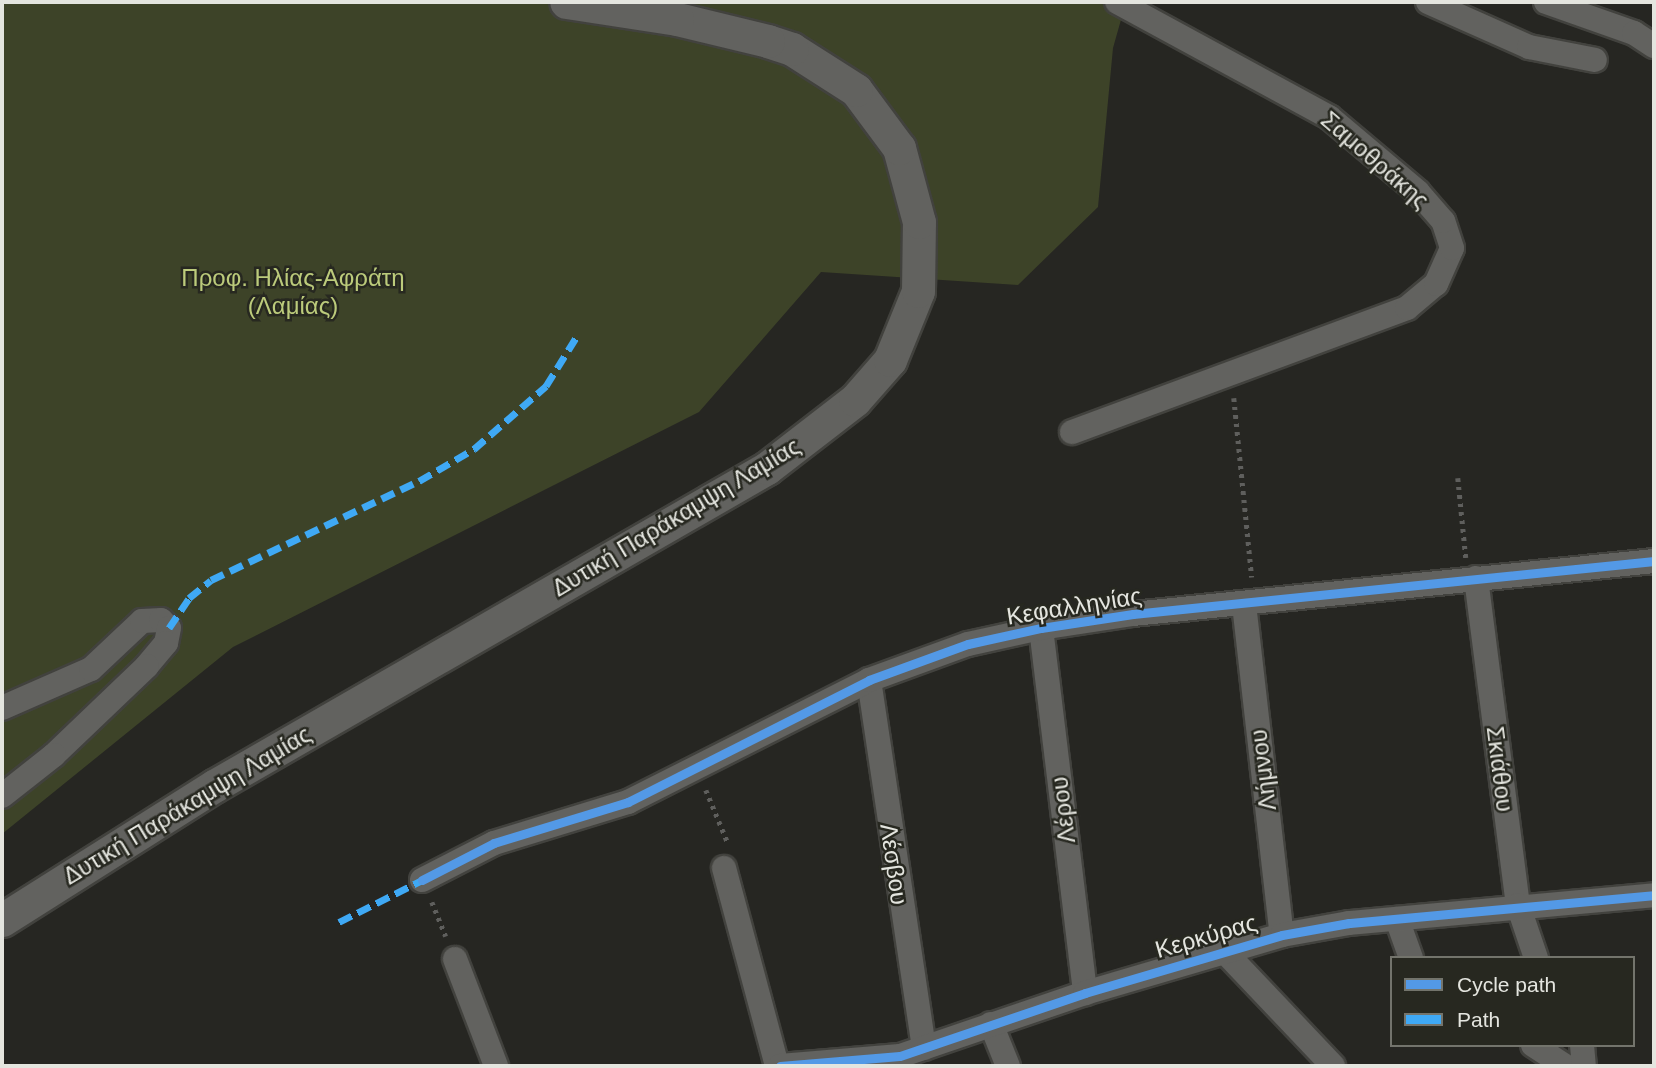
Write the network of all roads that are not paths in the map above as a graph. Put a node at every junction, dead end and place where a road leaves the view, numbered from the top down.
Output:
1 (566, 2) edge
2 (1117, 2) edge
3 (1428, 2) edge
4 (1546, 2) edge
5 (1654, 46) edge
6 (1595, 60) dead end
7 (1072, 432) dead end
8 (1654, 561) edge
9 (1472, 579) junction
10 (1249, 603) junction
11 (1041, 628) junction
12 (869, 680) junction
13 (2, 708) edge
14 (2, 796) edge
15 (724, 868) road end
16 (422, 880) road end
17 (1654, 895) edge
18 (1518, 905) junction
19 (1397, 919) junction
20 (2, 920) edge
21 (1282, 935) junction
22 (1223, 950) junction
23 (1410, 956) edge
24 (1535, 956) edge
25 (456, 959) road end
26 (1085, 993) junction
27 (991, 1024) junction
28 (1536, 1047) edge
29 (1582, 1047) edge
30 (924, 1048) junction
31 (496, 1066) edge
32 (778, 1066) edge
33 (1009, 1066) edge
34 (1333, 1066) edge
35 (1565, 1066) edge
36 (1584, 1066) edge

1 - 20 main road, Δυτική Παράκαμψη Λαμίας
2 - 7 street, Σαμοθράκης
3 - 6 street
4 - 5 street
8 - 9 street, Κεφαλληνίας
9 - 10 street, Κεφαλληνίας
9 - 18 street, Σκιάθου
10 - 11 street, Κεφαλληνίας
10 - 21 street, Λήμνου
11 - 12 street, Κεφαλληνίας
11 - 26 street, Λέρου
12 - 16 street, Κεφαλληνίας
12 - 30 street, Λέσβου
13 - 14 street
15 - 32 street
17 - 18 street, Κερκύρας
18 - 19 street, Κερκύρας
18 - 24 street, Σκιάθου
19 - 21 street, Κερκύρας
19 - 23 street
21 - 22 street, Κερκύρας
22 - 26 street, Κερκύρας
22 - 34 street
25 - 31 street
26 - 27 street, Κερκύρας
27 - 30 street, Κερκύρας
27 - 33 street
28 - 35 street
29 - 36 street
30 - 32 street, Κερκύρας

